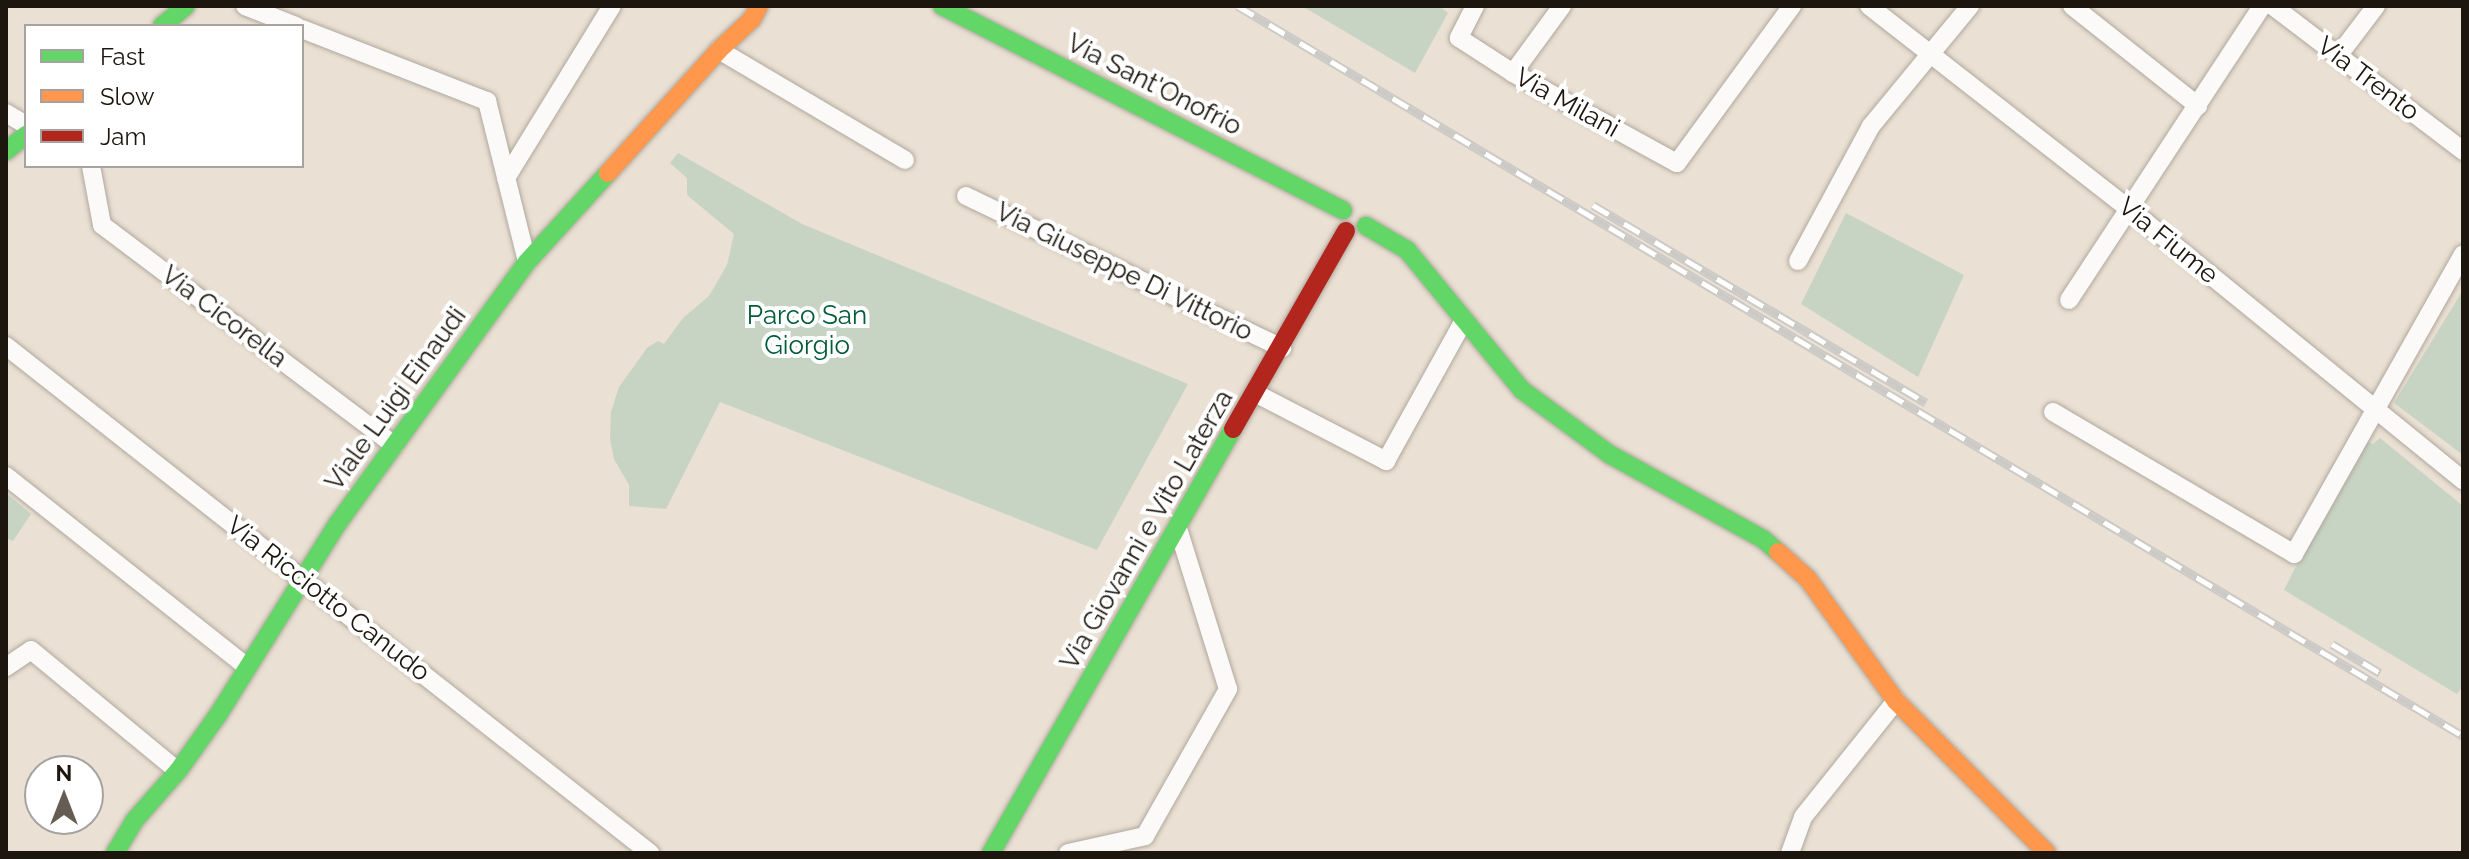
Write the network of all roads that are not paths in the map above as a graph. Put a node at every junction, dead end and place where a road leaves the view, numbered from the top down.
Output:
1 (186, 6) edge
2 (245, 6) edge
3 (612, 6) edge
4 (759, 6) edge
5 (1475, 6) edge
6 (1562, 6) edge
7 (1792, 6) edge
8 (1869, 6) edge
9 (1970, 6) edge
10 (2072, 6) edge
11 (2262, 6) edge
12 (2273, 6) edge
13 (2376, 6) edge
14 (954, 9) edge
15 (164, 24) edge
16 (291, 24) edge
17 (304, 30) edge
18 (719, 50) junction
19 (1934, 53) junction
20 (2338, 56) junction
21 (1513, 73) junction
22 (2198, 106) junction
23 (6, 113) edge
24 (24, 124) edge
25 (24, 137) edge
26 (6, 151) edge
27 (2463, 151) edge
28 (905, 160) dead end
29 (91, 168) edge
30 (506, 178) junction
31 (966, 196) dead end
32 (2128, 208) junction
33 (1343, 210) junction
34 (1366, 226) junction
35 (1346, 231) junction
36 (2463, 254) edge
37 (1798, 261) dead end
38 (527, 262) junction
39 (2069, 300) dead end
40 (1464, 320) junction
41 (6, 346) edge
42 (1282, 348) junction
43 (1255, 393) junction
44 (2375, 411) junction
45 (2053, 412) dead end
46 (394, 445) junction
47 (6, 476) edge
48 (2463, 480) edge
49 (1178, 528) junction
50 (301, 578) junction
51 (246, 666) junction
52 (6, 667) edge
53 (1896, 701) junction
54 (178, 771) junction
55 (115, 853) edge
56 (650, 853) edge
57 (991, 853) edge
58 (1068, 853) edge
59 (1790, 853) edge
60 (2047, 853) edge

1 - 15 street
2 - 16 street
3 - 30 street
4 - 18 street, Viale Luigi Einaudi
5 - 21 street, Via Milani
6 - 21 street
7 - 21 street, Via Milani
8 - 19 street, Via Fiume
9 - 19 street
10 - 22 street
11 - 22 street
12 - 20 street, Via Trento
13 - 20 street
14 - 33 street, Via Sant'Onofrio
17 - 30 street
18 - 28 street
18 - 38 street, Viale Luigi Einaudi
19 - 32 street, Via Fiume
19 - 37 street
20 - 27 street, Via Trento
22 - 32 street
23 - 24 street
25 - 26 street
29 - 46 street, Via Cicorella
30 - 38 street
31 - 42 street, Via Giuseppe Di Vittorio
32 - 39 street
32 - 44 street, Via Fiume
33 - 34 street
33 - 35 street
34 - 35 street
34 - 40 street
35 - 42 street, Via Giovanni e Vito Laterza
36 - 44 street
38 - 46 street, Viale Luigi Einaudi
40 - 43 street
40 - 53 street
41 - 50 street, Via Ricciotto Canudo
42 - 43 street, Via Giovanni e Vito Laterza
43 - 49 street, Via Giovanni e Vito Laterza
44 - 45 street
44 - 48 street, Via Fiume
46 - 50 street, Viale Luigi Einaudi
47 - 51 street
49 - 57 street, Via Giovanni e Vito Laterza
49 - 58 street
50 - 51 street, Viale Luigi Einaudi
50 - 56 street, Via Ricciotto Canudo
51 - 54 street, Viale Luigi Einaudi
52 - 54 street
53 - 59 street
53 - 60 street
54 - 55 street, Viale Luigi Einaudi

